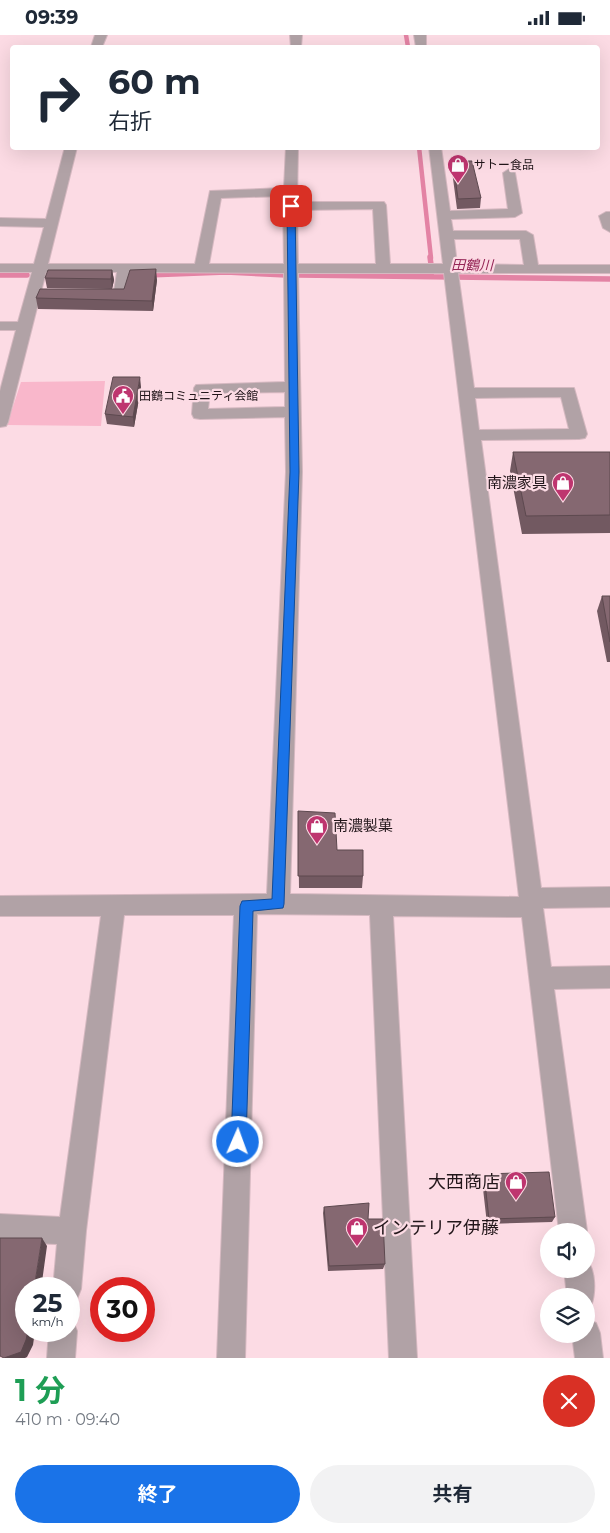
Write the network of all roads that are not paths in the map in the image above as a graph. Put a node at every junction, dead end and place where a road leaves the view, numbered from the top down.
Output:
1 (70, 150) edge
2 (292, 150) edge
3 (435, 150) edge
4 (509, 173) dead end
5 (291, 199) junction
6 (444, 215) junction
7 (610, 216) edge
8 (0, 222) edge
9 (52, 223) junction
10 (610, 228) edge
11 (446, 235) junction
12 (0, 268) edge
13 (40, 268) junction
14 (124, 268) junction
15 (201, 268) junction
16 (292, 268) junction
17 (532, 269) junction
18 (610, 269) edge
19 (383, 270) junction
20 (450, 273) junction
21 (33, 294) junction
22 (52, 294) edge
23 (81, 295) edge
24 (0, 326) edge
25 (25, 326) junction
26 (294, 387) junction
27 (466, 393) junction
28 (294, 413) junction
29 (0, 422) edge
30 (471, 435) junction
31 (610, 897) edge
32 (531, 903) junction
33 (114, 904) junction
34 (278, 904) junction
35 (0, 906) edge
36 (246, 906) junction
37 (381, 907) junction
38 (610, 977) edge
39 (540, 979) junction
40 (572, 1223) edge
41 (0, 1228) edge
42 (72, 1231) junction
43 (68, 1277) edge
44 (62, 1342) edge
45 (588, 1343) edge
46 (61, 1358) edge
47 (231, 1358) edge
48 (403, 1358) edge
49 (590, 1358) edge

1 - 9 street
2 - 5 street
3 - 6 street
4 - 6 street
5 - 15 street
5 - 16 street
5 - 19 street
6 - 11 street
7 - 10 street
8 - 9 street
9 - 13 street
11 - 17 street
11 - 20 street
12 - 13 street
13 - 14 street
13 - 21 street
14 - 15 street
14 - 23 street
15 - 16 street
16 - 19 street
16 - 26 street
17 - 18 street
17 - 20 street
19 - 20 street
20 - 27 street
21 - 22 street
21 - 25 street
24 - 25 street
25 - 29 street
26 - 28 street
26 - 28 street
27 - 30 street
27 - 30 street
28 - 34 street
30 - 32 street
31 - 32 street
32 - 37 street
32 - 39 street
33 - 35 street
33 - 36 street
33 - 42 street
34 - 36 street
34 - 37 street
36 - 47 street
37 - 48 street
38 - 39 street
39 - 40 street
41 - 42 street
42 - 43 street
44 - 46 street
45 - 49 street

